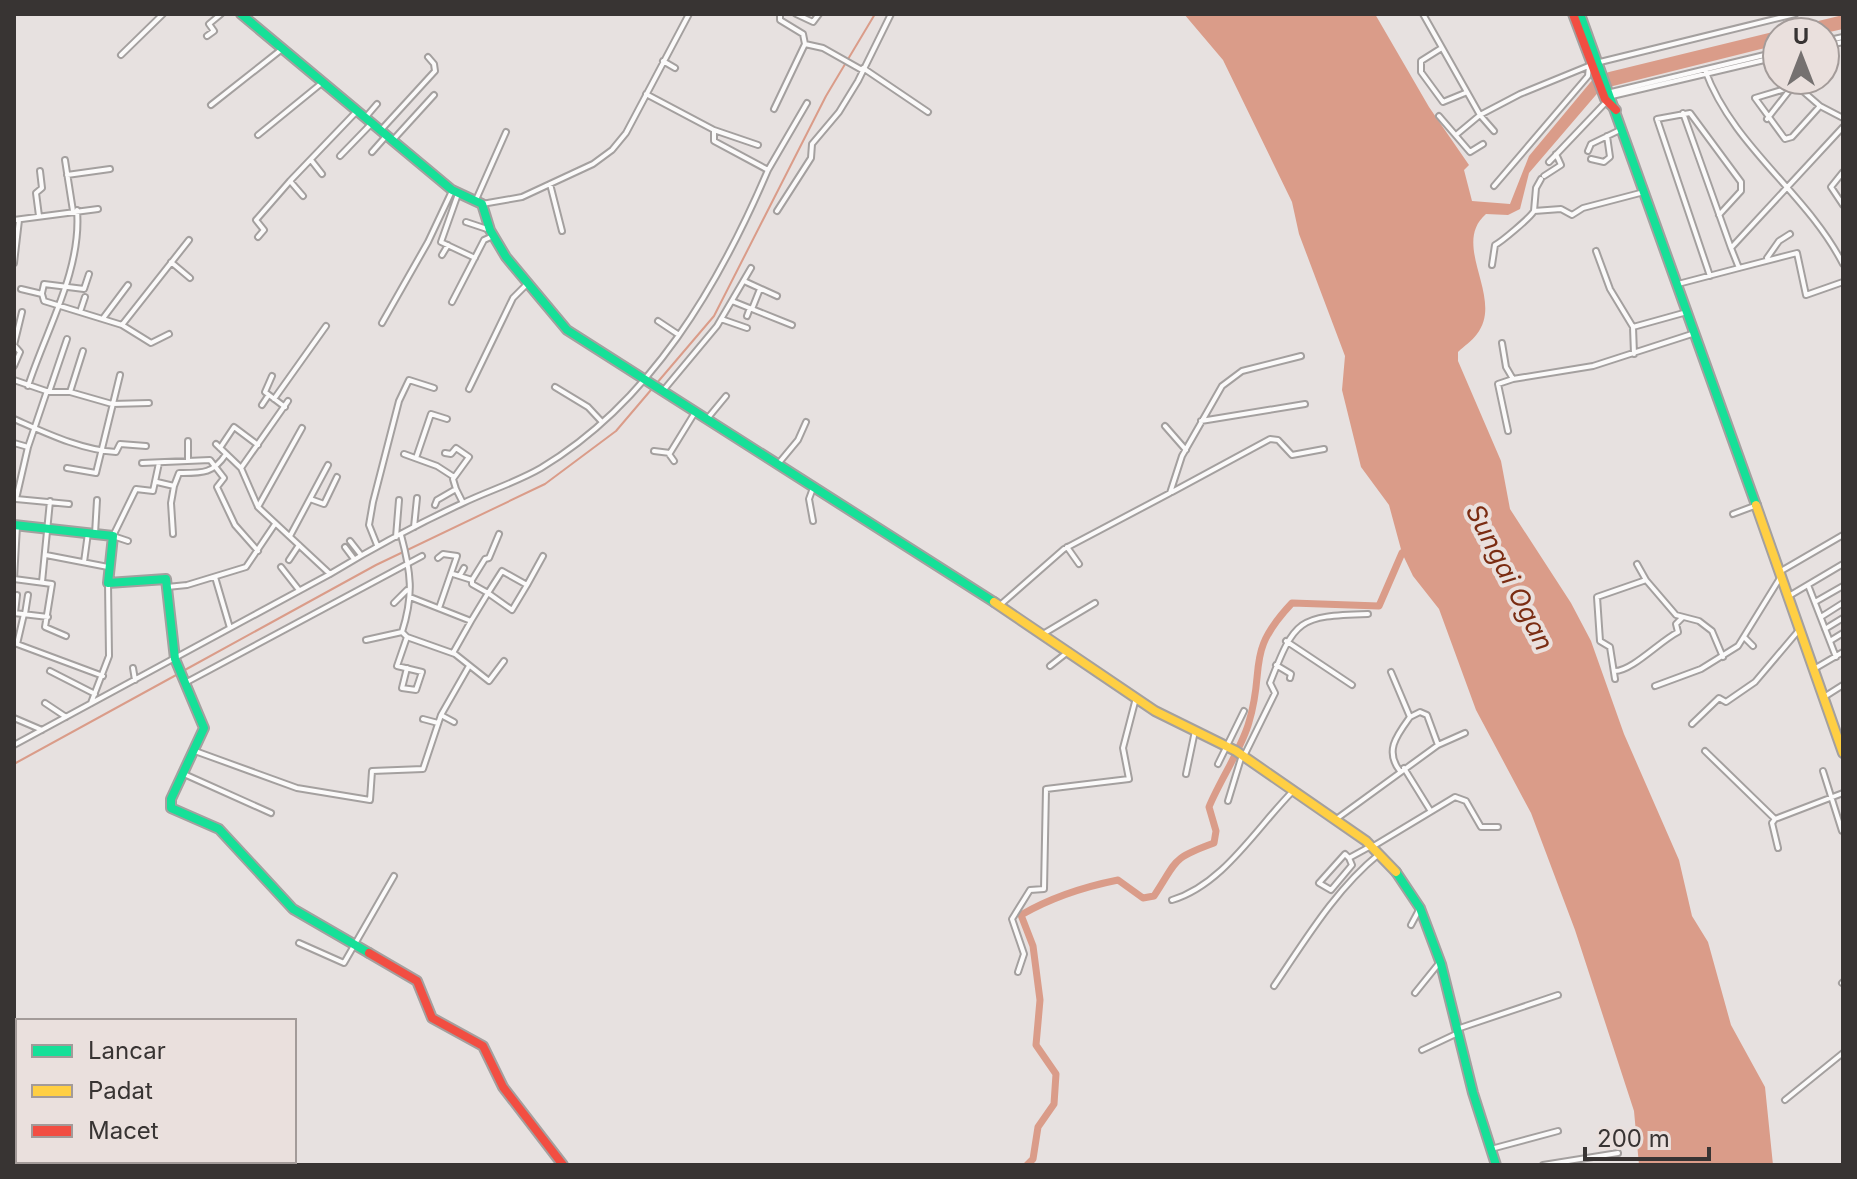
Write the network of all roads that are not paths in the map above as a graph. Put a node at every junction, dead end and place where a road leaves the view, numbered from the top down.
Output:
1 (163, 14) edge
2 (221, 14) edge
3 (689, 14) edge
4 (780, 14) edge
5 (796, 14) edge
6 (819, 14) edge
7 (891, 14) edge
8 (1423, 14) edge
9 (1573, 14) edge
10 (1580, 14) edge
11 (247, 16) edge
12 (1761, 20) edge
13 (207, 36) dead end
14 (805, 44) junction
15 (282, 49) junction
16 (1440, 49) junction
17 (121, 55) dead end
18 (428, 57) dead end
19 (1761, 58) edge
20 (663, 61) junction
21 (1593, 64) junction
22 (675, 68) dead end
23 (861, 69) junction
24 (1706, 72) junction
25 (323, 82) junction
26 (1465, 93) junction
27 (646, 94) junction
28 (1607, 94) junction
29 (434, 95) dead end
30 (1761, 95) edge
31 (1785, 96) edge
32 (1806, 96) edge
33 (807, 103) dead end
34 (377, 104) dead end
35 (211, 105) dead end
36 (1820, 106) junction
37 (774, 109) dead end
38 (357, 111) junction
39 (928, 112) dead end
40 (1683, 113) junction
41 (1480, 115) junction
42 (1439, 116) dead end
43 (1843, 118) edge
44 (1767, 119) junction
45 (369, 120) junction
46 (1843, 127) edge
47 (1622, 129) junction
48 (714, 130) junction
49 (1494, 131) dead end
50 (506, 132) dead end
51 (258, 135) dead end
52 (387, 135) junction
53 (1456, 135) junction
54 (1607, 136) junction
55 (1483, 144) dead end
56 (758, 145) dead end
57 (1588, 151) dead end
58 (372, 152) dead end
59 (1556, 154) junction
60 (340, 156) dead end
61 (1591, 159) dead end
62 (65, 160) dead end
63 (311, 160) junction
64 (1549, 162) dead end
65 (110, 169) dead end
66 (768, 170) junction
67 (40, 171) dead end
68 (1843, 172) edge
69 (322, 174) dead end
70 (67, 175) junction
71 (290, 181) junction
72 (550, 184) junction
73 (1494, 186) dead end
74 (1787, 186) junction
75 (455, 192) junction
76 (1644, 192) junction
77 (303, 196) dead end
78 (478, 203) junction
79 (1843, 205) edge
80 (98, 209) dead end
81 (75, 210) junction
82 (777, 211) dead end
83 (1534, 211) junction
84 (1719, 215) junction
85 (39, 216) junction
86 (17, 220) edge
87 (466, 222) dead end
88 (562, 231) dead end
89 (492, 233) junction
90 (1790, 234) dead end
91 (258, 237) dead end
92 (189, 240) dead end
93 (448, 245) junction
94 (1731, 248) junction
95 (1596, 251) dead end
96 (442, 255) dead end
97 (475, 258) junction
98 (1765, 261) junction
99 (171, 262) junction
100 (14, 263) edge
101 (1843, 264) edge
102 (1492, 265) dead end
103 (751, 268) dead end
104 (1739, 268) junction
105 (89, 274) dead end
106 (1710, 276) junction
107 (190, 278) dead end
108 (744, 281) junction
109 (1843, 282) edge
110 (527, 284) junction
111 (1677, 284) junction
112 (128, 285) dead end
113 (63, 288) junction
114 (21, 289) dead end
115 (760, 289) junction
116 (42, 294) junction
117 (777, 296) dead end
118 (85, 297) dead end
119 (732, 301) junction
120 (452, 302) dead end
121 (59, 303) junction
122 (751, 308) junction
123 (81, 309) junction
124 (22, 312) dead end
125 (1687, 312) junction
126 (747, 316) dead end
127 (104, 317) junction
128 (721, 319) junction
129 (658, 321) dead end
130 (382, 323) dead end
131 (122, 325) junction
132 (792, 325) dead end
133 (326, 326) dead end
134 (1633, 327) junction
135 (747, 328) dead end
136 (1695, 333) junction
137 (169, 334) dead end
138 (679, 335) junction
139 (67, 339) dead end
140 (1502, 343) dead end
141 (14, 345) edge
142 (83, 351) dead end
143 (1634, 354) junction
144 (1301, 356) dead end
145 (14, 366) edge
146 (120, 375) dead end
147 (272, 376) dead end
148 (1513, 379) junction
149 (14, 380) edge
150 (647, 383) junction
151 (28, 386) junction
152 (555, 387) dead end
153 (434, 388) dead end
154 (469, 389) dead end
155 (48, 392) junction
156 (70, 392) junction
157 (661, 393) junction
158 (726, 396) dead end
159 (271, 398) junction
160 (288, 401) dead end
161 (149, 403) dead end
162 (112, 404) junction
163 (1305, 404) dead end
164 (262, 405) dead end
165 (285, 407) junction
166 (694, 414) junction
167 (14, 419) edge
168 (447, 419) dead end
169 (705, 421) junction
170 (1201, 421) junction
171 (602, 422) junction
172 (806, 422) dead end
173 (1165, 426) dead end
174 (36, 428) junction
175 (302, 428) dead end
176 (1508, 431) dead end
177 (188, 441) dead end
178 (14, 443) edge
179 (258, 445) junction
180 (146, 446) dead end
181 (28, 447) junction
182 (1324, 449) dead end
183 (1186, 450) junction
184 (102, 451) junction
185 (654, 451) dead end
186 (445, 453) dead end
187 (226, 454) junction
188 (404, 454) dead end
189 (669, 454) junction
190 (416, 458) junction
191 (188, 460) junction
192 (14, 461) edge
193 (22, 461) dead end
194 (674, 461) dead end
195 (142, 463) dead end
196 (159, 463) junction
197 (328, 465) dead end
198 (777, 466) junction
199 (67, 468) dead end
200 (241, 468) junction
201 (217, 469) junction
202 (337, 477) dead end
203 (454, 477) junction
204 (157, 482) junction
205 (174, 486) junction
206 (813, 488) junction
207 (456, 489) junction
208 (1170, 493) junction
209 (15, 498) edge
210 (417, 498) dead end
211 (310, 499) junction
212 (97, 500) dead end
213 (399, 500) dead end
214 (50, 501) junction
215 (463, 503) junction
216 (69, 504) dead end
217 (435, 505) dead end
218 (1757, 505) junction
219 (258, 507) junction
220 (1733, 514) dead end
221 (813, 521) dead end
222 (276, 523) junction
223 (15, 525) edge
224 (414, 527) junction
225 (47, 529) junction
226 (92, 534) junction
227 (173, 534) dead end
228 (499, 534) dead end
229 (1843, 535) edge
230 (113, 536) junction
231 (290, 536) junction
232 (398, 536) junction
233 (128, 541) dead end
234 (350, 541) dead end
235 (299, 545) junction
236 (377, 545) junction
237 (345, 547) dead end
238 (1067, 547) junction
239 (258, 551) junction
240 (14, 554) edge
241 (46, 555) junction
242 (361, 555) junction
243 (422, 556) dead end
244 (543, 556) dead end
245 (438, 558) dead end
246 (354, 559) junction
247 (289, 560) dead end
248 (409, 561) junction
249 (84, 562) junction
250 (1079, 564) dead end
251 (1637, 564) dead end
252 (1843, 564) edge
253 (108, 567) junction
254 (281, 567) dead end
255 (464, 568) dead end
256 (330, 574) junction
257 (453, 574) junction
258 (1781, 574) junction
259 (460, 575) junction
260 (215, 576) junction
261 (472, 580) junction
262 (1646, 580) junction
263 (42, 582) junction
264 (108, 583) junction
265 (527, 585) junction
266 (1808, 585) junction
267 (1843, 586) edge
268 (167, 587) junction
269 (1597, 588) dead end
270 (407, 590) junction
271 (299, 591) junction
272 (488, 593) junction
273 (17, 595) dead end
274 (28, 595) dead end
275 (1597, 596) junction
276 (1789, 596) junction
277 (410, 597) junction
278 (1815, 602) junction
279 (394, 603) dead end
280 (1095, 603) dead end
281 (1843, 603) edge
282 (999, 606) junction
283 (439, 608) junction
284 (14, 613) edge
285 (24, 614) junction
286 (1368, 614) dead end
287 (48, 617) junction
288 (1821, 617) junction
289 (1682, 618) junction
290 (1843, 618) edge
291 (471, 621) junction
292 (230, 628) junction
293 (1800, 628) junction
294 (1825, 629) junction
295 (402, 632) junction
296 (1843, 633) edge
297 (1043, 634) junction
298 (66, 636) dead end
299 (407, 637) junction
300 (366, 640) dead end
301 (1286, 641) junction
302 (1830, 641) junction
303 (1069, 651) junction
304 (1843, 652) edge
305 (453, 653) junction
306 (1723, 657) junction
307 (1836, 657) junction
308 (176, 661) junction
309 (504, 661) dead end
310 (1276, 665) junction
311 (469, 666) junction
312 (1050, 666) dead end
313 (133, 668) dead end
314 (407, 668) junction
315 (1814, 669) junction
316 (50, 671) dead end
317 (1615, 671) junction
318 (1391, 672) dead end
319 (103, 676) junction
320 (1290, 678) dead end
321 (1615, 679) dead end
322 (135, 680) junction
323 (184, 682) junction
324 (1352, 685) dead end
325 (1843, 685) edge
326 (1655, 686) dead end
327 (95, 694) junction
328 (1824, 697) junction
329 (1136, 698) junction
330 (45, 703) dead end
331 (90, 705) junction
332 (1244, 711) dead end
333 (441, 715) junction
334 (66, 717) junction
335 (1410, 717) junction
336 (14, 718) edge
337 (423, 719) dead end
338 (454, 722) dead end
339 (438, 723) junction
340 (1692, 724) dead end
341 (42, 730) junction
342 (1195, 731) junction
343 (1465, 733) dead end
344 (14, 745) edge
345 (1438, 745) junction
346 (195, 751) junction
347 (1236, 751) junction
348 (1705, 751) dead end
349 (1843, 753) edge
350 (1218, 764) dead end
351 (1402, 770) junction
352 (1823, 771) dead end
353 (184, 774) junction
354 (1186, 774) dead end
355 (1293, 791) junction
356 (1843, 793) edge
357 (1831, 798) junction
358 (1228, 801) dead end
359 (1430, 810) junction
360 (271, 813) dead end
361 (1775, 819) junction
362 (1335, 820) junction
363 (1498, 827) dead end
364 (1842, 831) edge
365 (1778, 848) dead end
366 (1374, 849) junction
367 (1349, 858) junction
368 (394, 876) dead end
369 (1172, 900) dead end
370 (1420, 908) junction
371 (1411, 925) dead end
372 (299, 943) dead end
373 (355, 944) junction
374 (1440, 962) junction
375 (1018, 972) dead end
376 (1274, 986) dead end
377 (1415, 993) dead end
378 (1558, 995) dead end
379 (1457, 1031) junction
380 (1422, 1050) dead end
381 (1843, 1053) edge
382 (1785, 1100) dead end
383 (1558, 1131) dead end
384 (1491, 1149) junction
385 (1618, 1153) dead end
386 (563, 1165) edge
387 (1496, 1165) edge
388 (1543, 1165) edge

1 - 17 street
2 - 13 street
3 - 20 street
4 - 14 street
5 - 6 street
7 - 23 street
8 - 16 street
9 - 21 street
10 - 21 street
11 - 15 street
12 - 21 street
14 - 23 street
14 - 37 street
15 - 25 street
15 - 35 street
16 - 26 street
16 - 26 street
18 - 52 street
19 - 24 street
20 - 22 street
20 - 27 street
21 - 28 street
21 - 41 street
21 - 73 street
23 - 39 street
23 - 82 street
24 - 28 street
24 - 74 street
25 - 38 street
25 - 51 street
26 - 41 street
27 - 48 street
27 - 72 street
28 - 47 street
28 - 59 street
29 - 52 street
30 - 44 street
31 - 44 street
32 - 36 street
33 - 66 street
34 - 45 street
36 - 43 street
36 - 44 street
38 - 45 street
38 - 63 street
40 - 84 street
40 - 84 street
40 - 106 street
41 - 49 street
41 - 53 street
42 - 53 street
45 - 52 street
45 - 60 street
46 - 74 street
47 - 54 street
47 - 76 street
48 - 56 street
48 - 66 street
50 - 78 street
52 - 58 street
52 - 75 street
53 - 55 street
54 - 57 street
54 - 61 street
59 - 64 street
59 - 83 street
62 - 70 street
63 - 69 street
63 - 71 street
65 - 70 street
66 - 138 street
67 - 85 street
68 - 79 street
70 - 81 street
71 - 77 street
71 - 91 street
72 - 78 street
72 - 88 street
74 - 94 street
74 - 101 street
75 - 78 street
75 - 93 street
75 - 130 street
76 - 83 street
76 - 111 street
78 - 89 street
80 - 81 street
81 - 85 street
81 - 113 street
83 - 102 street
84 - 94 street
85 - 86 street
86 - 100 street
87 - 89 street
89 - 97 street
89 - 110 street
90 - 98 street
92 - 99 street
93 - 96 street
93 - 97 street
94 - 104 street
95 - 134 street
97 - 120 street
98 - 104 street
98 - 109 street
99 - 107 street
99 - 131 street
103 - 108 street
104 - 106 street
105 - 113 street
106 - 111 street
108 - 115 street
108 - 119 street
110 - 150 street
110 - 154 street
111 - 125 street
112 - 127 street
113 - 116 street
113 - 121 street
114 - 116 street
115 - 117 street
115 - 122 street
116 - 121 street
118 - 123 street
119 - 122 street
119 - 128 street
121 - 123 street
121 - 151 street
122 - 126 street
122 - 132 street
123 - 127 street
124 - 141 street
125 - 134 street
125 - 136 street
127 - 131 street
128 - 135 street
128 - 157 street
129 - 138 street
131 - 137 street
133 - 159 street
134 - 143 street
136 - 143 street
136 - 218 street
138 - 150 street
139 - 155 street
140 - 148 street
141 - 145 street
142 - 156 street
143 - 148 street
144 - 170 street
146 - 162 street
147 - 159 street
148 - 176 street
149 - 151 street
150 - 157 street
150 - 171 street
151 - 155 street
152 - 171 street
153 - 236 street
155 - 156 street
155 - 174 street
156 - 162 street
157 - 166 street
158 - 169 street
159 - 164 street
159 - 165 street
160 - 165 street
161 - 162 street
162 - 184 street
163 - 170 street
165 - 179 street
166 - 169 street
166 - 189 street
167 - 174 street
168 - 190 street
169 - 198 street
170 - 183 street
171 - 215 street
172 - 198 street
173 - 183 street
174 - 181 street
174 - 184 street
175 - 219 street
177 - 191 street
178 - 181 street
179 - 187 street
179 - 200 street
180 - 184 street
181 - 209 street
182 - 208 street
183 - 208 street
184 - 199 street
185 - 189 street
186 - 203 street
187 - 200 street
187 - 201 street
188 - 190 street
189 - 194 street
190 - 203 street
191 - 196 street
191 - 201 street
192 - 193 street
195 - 196 street
196 - 204 street
197 - 211 street
198 - 206 street
200 - 219 street
201 - 205 street
201 - 239 street
202 - 211 street
203 - 207 street
204 - 205 street
204 - 230 street
205 - 227 street
206 - 221 street
206 - 282 street
207 - 215 street
207 - 217 street
208 - 238 street
209 - 214 street
210 - 224 street
211 - 231 street
212 - 226 street
213 - 232 street
214 - 216 street
214 - 225 street
215 - 224 street
218 - 220 street
218 - 258 street
219 - 222 street
222 - 231 street
222 - 239 street
223 - 225 street
223 - 240 street
224 - 232 street
225 - 226 street
225 - 241 street
226 - 230 street
226 - 249 street
228 - 261 street
229 - 258 street
230 - 233 street
230 - 253 street
231 - 235 street
232 - 236 street
232 - 248 street
234 - 242 street
235 - 247 street
235 - 256 street
236 - 242 street
237 - 246 street
238 - 250 street
238 - 282 street
239 - 260 street
240 - 263 street
241 - 249 street
241 - 263 street
242 - 246 street
243 - 248 street
244 - 265 street
245 - 257 street
246 - 256 street
248 - 270 street
248 - 323 street
249 - 253 street
251 - 262 street
252 - 266 street
253 - 264 street
254 - 271 street
255 - 259 street
256 - 271 street
257 - 259 street
257 - 283 street
258 - 276 street
258 - 306 street
259 - 261 street
260 - 268 street
260 - 292 street
261 - 272 street
262 - 275 street
262 - 289 street
263 - 287 street
264 - 268 street
264 - 319 street
265 - 272 street
265 - 272 street
266 - 276 street
266 - 278 street
267 - 278 street
268 - 308 street
269 - 275 street
270 - 277 street
270 - 279 street
271 - 292 street
272 - 291 street
273 - 284 street
274 - 285 street
275 - 317 street
276 - 293 street
277 - 283 street
277 - 295 street
278 - 288 street
280 - 297 street
281 - 288 street
282 - 297 street
283 - 291 street
284 - 285 street
285 - 287 street
285 - 319 street
286 - 301 street
287 - 298 street
288 - 294 street
289 - 306 street
289 - 317 street
290 - 294 street
291 - 305 street
292 - 308 street
293 - 315 street
293 - 340 street
294 - 302 street
295 - 299 street
295 - 300 street
296 - 302 street
297 - 303 street
299 - 305 street
299 - 314 street
301 - 310 street
301 - 324 street
302 - 307 street
303 - 312 street
303 - 329 street
304 - 307 street
305 - 311 street
306 - 326 street
307 - 315 street
308 - 322 street
308 - 323 street
309 - 311 street
310 - 320 street
310 - 347 street
311 - 333 street
313 - 322 street
314 - 314 street
315 - 328 street
316 - 327 street
317 - 321 street
318 - 335 street
319 - 327 street
322 - 331 street
323 - 346 street
325 - 328 street
327 - 331 street
328 - 349 street
329 - 342 street
329 - 375 street
330 - 334 street
331 - 334 street
332 - 347 street
333 - 338 street
333 - 339 street
334 - 341 street
335 - 345 street
335 - 351 street
336 - 341 street
337 - 339 street
339 - 346 street
341 - 344 street
342 - 347 street
342 - 354 street
343 - 345 street
345 - 351 street
346 - 353 street
347 - 350 street
347 - 355 street
347 - 358 street
348 - 361 street
351 - 359 street
351 - 362 street
352 - 357 street
353 - 360 street
353 - 373 street
355 - 362 street
355 - 369 street
356 - 357 street
357 - 361 street
357 - 364 street
359 - 363 street
359 - 366 street
361 - 365 street
362 - 366 street
366 - 367 street
366 - 370 street
366 - 376 street
367 - 367 street
368 - 373 street
370 - 371 street
370 - 374 street
372 - 373 street
373 - 386 street
374 - 377 street
374 - 379 street
378 - 379 street
379 - 380 street
379 - 384 street
381 - 382 street
383 - 384 street
384 - 387 street
385 - 388 street

